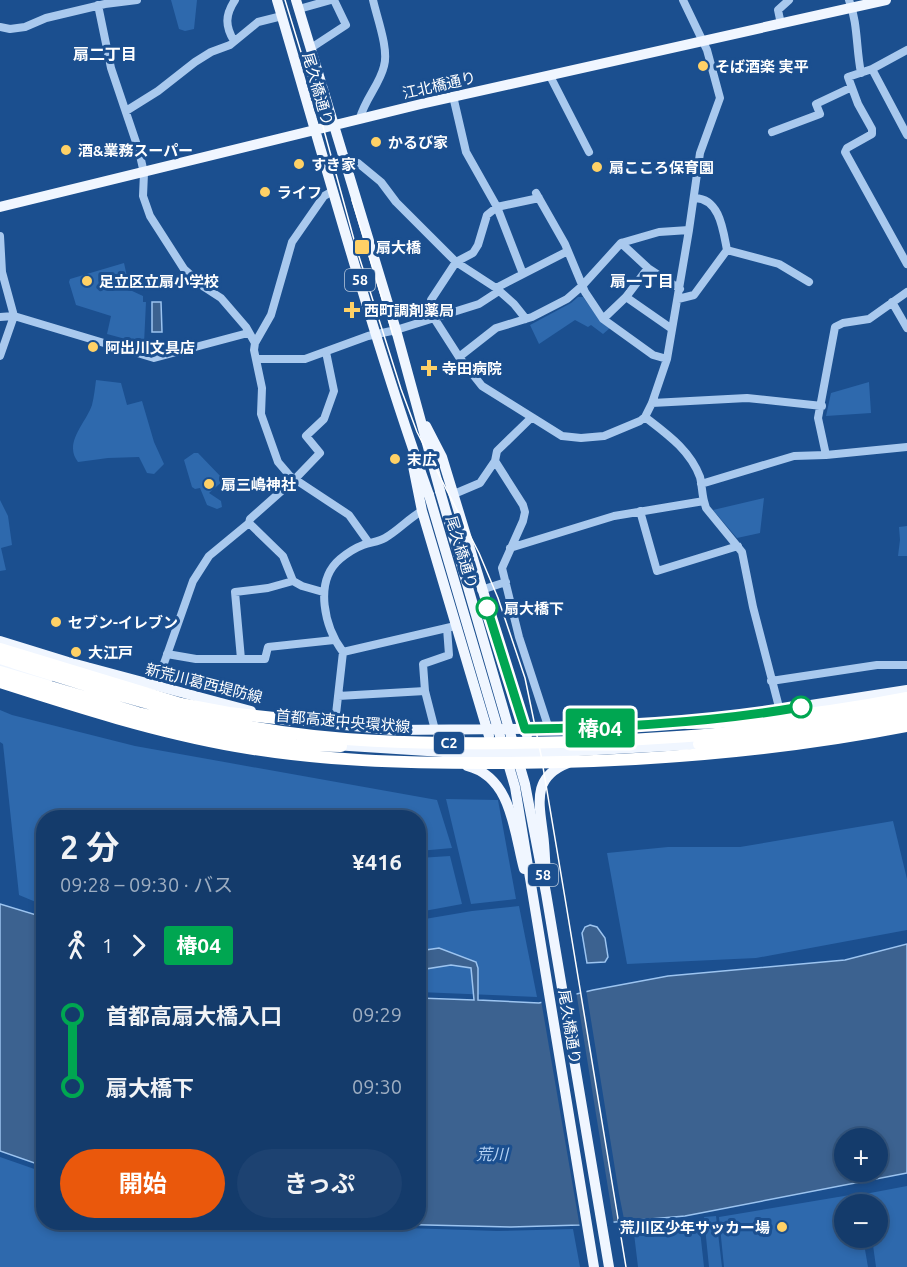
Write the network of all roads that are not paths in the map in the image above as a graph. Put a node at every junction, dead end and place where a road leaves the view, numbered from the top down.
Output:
1 (137, 0) edge
2 (235, 0) edge
3 (277, 0) edge
4 (333, 0) edge
5 (373, 0) edge
6 (683, 0) edge
7 (789, 0) edge
8 (886, 0) edge
9 (851, 4) edge
10 (98, 5) junction
11 (298, 5) edge
12 (282, 16) junction
13 (781, 24) junction
14 (0, 27) edge
15 (234, 41) junction
16 (704, 41) junction
17 (311, 48) junction
18 (907, 50) edge
19 (872, 69) junction
20 (861, 73) junction
21 (550, 76) junction
22 (850, 88) junction
23 (453, 96) junction
24 (126, 111) junction
25 (360, 118) junction
26 (334, 125) junction
27 (314, 131) junction
28 (772, 132) dead end
29 (907, 135) edge
30 (589, 152) dead end
31 (347, 166) junction
32 (144, 173) junction
33 (333, 192) junction
34 (695, 198) junction
35 (0, 207) edge
36 (497, 207) junction
37 (690, 230) junction
38 (0, 236) edge
39 (621, 243) junction
40 (728, 250) junction
41 (568, 251) junction
42 (456, 262) junction
43 (907, 264) edge
44 (648, 268) junction
45 (523, 274) junction
46 (809, 282) dead end
47 (582, 286) junction
48 (680, 289) junction
49 (498, 290) junction
50 (907, 292) edge
51 (626, 297) junction
52 (678, 299) junction
53 (892, 302) junction
54 (0, 316) edge
55 (14, 316) junction
56 (434, 318) junction
57 (526, 319) junction
58 (603, 319) junction
59 (907, 328) edge
60 (672, 329) junction
61 (396, 330) junction
62 (248, 333) junction
63 (376, 334) junction
64 (255, 343) junction
65 (326, 352) junction
66 (0, 356) edge
67 (459, 357) junction
68 (256, 359) junction
69 (667, 359) junction
70 (652, 403) junction
71 (822, 406) junction
72 (419, 415) junction
73 (645, 417) junction
74 (531, 418) junction
75 (406, 429) junction
76 (907, 447) edge
77 (826, 455) junction
78 (495, 461) junction
79 (295, 479) junction
80 (701, 484) junction
81 (434, 493) junction
82 (454, 494) junction
83 (704, 501) junction
84 (422, 511) junction
85 (640, 511) junction
86 (249, 523) junction
87 (369, 543) junction
88 (738, 546) junction
89 (510, 548) junction
90 (293, 581) junction
91 (506, 582) junction
92 (481, 590) junction
93 (323, 592) junction
94 (452, 627) junction
95 (334, 640) junction
96 (0, 641) edge
97 (0, 649) edge
98 (343, 652) junction
99 (167, 654) junction
100 (0, 658) edge
101 (241, 660) junction
102 (0, 665) edge
103 (907, 665) edge
104 (0, 672) edge
105 (771, 681) junction
106 (0, 682) edge
107 (61, 684) junction
108 (156, 686) junction
109 (907, 690) edge
110 (425, 691) junction
111 (338, 696) junction
112 (907, 698) edge
113 (907, 706) edge
114 (780, 711) junction
115 (907, 716) edge
116 (293, 720) junction
117 (335, 723) junction
118 (687, 723) junction
119 (907, 726) edge
120 (525, 729) junction
121 (549, 729) junction
122 (435, 730) junction
123 (488, 730) junction
124 (797, 735) junction
125 (699, 744) junction
126 (295, 745) junction
127 (341, 746) junction
128 (743, 747) junction
129 (494, 752) junction
130 (532, 752) junction
131 (325, 754) junction
132 (546, 893) junction
133 (533, 894) junction
134 (594, 1267) edge
135 (609, 1267) edge

1 - 10 street
2 - 15 street
3 - 12 main road, 尾久橋通り / 58
4 - 11 street
4 - 17 street
5 - 25 street
6 - 16 street
7 - 13 street
8 - 9 main road, 江北橋通り
9 - 13 main road, 江北橋通り
9 - 20 street
10 - 14 street
10 - 24 street
11 - 17 main road, 尾久橋通り / 58
12 - 15 street
12 - 27 main road, 尾久橋通り / 58
13 - 16 main road, 江北橋通り
15 - 24 street
16 - 21 main road, 江北橋通り
16 - 34 street
17 - 26 main road, 尾久橋通り / 58
18 - 19 street
19 - 20 street
19 - 29 street
20 - 22 street
21 - 23 main road, 江北橋通り
21 - 30 street
22 - 28 street
22 - 43 street
23 - 25 main road, 江北橋通り
23 - 36 street
24 - 32 street
25 - 26 main road, 江北橋通り
26 - 27 main road, 江北橋通り
26 - 31 main road, 尾久橋通り / 58
27 - 32 main road, 江北橋通り
27 - 33 main road, 尾久橋通り / 58
31 - 42 street
31 - 61 main road, 尾久橋通り / 58
32 - 35 main road, 江北橋通り
32 - 62 street
33 - 63 main road, 尾久橋通り / 58
33 - 64 street
34 - 37 street
34 - 40 street
36 - 41 street
36 - 42 street
36 - 45 street
37 - 39 street
37 - 48 street
38 - 55 street
39 - 44 street
39 - 47 street
40 - 46 street
40 - 52 street
41 - 45 street
41 - 47 street
42 - 49 street
42 - 56 street
44 - 48 street
44 - 51 street
45 - 49 street
47 - 57 street
47 - 58 street
48 - 52 street
49 - 56 street
49 - 57 street
50 - 53 street
51 - 58 street
51 - 60 street
52 - 60 street
53 - 59 street
53 - 71 street
54 - 55 street
55 - 62 street
55 - 66 street
56 - 61 street
56 - 67 street
57 - 67 street
58 - 69 street
60 - 69 street
61 - 63 street
61 - 72 main road, 尾久橋通り / 58
62 - 64 street
63 - 65 street
63 - 75 main road, 尾久橋通り / 58
64 - 68 street
65 - 68 street
65 - 79 street
67 - 74 street
68 - 79 street
69 - 70 street
70 - 71 street
70 - 73 street
71 - 77 street
72 - 81 main road, 尾久橋通り / 58
72 - 82 main road
73 - 74 street
73 - 80 street
74 - 78 street
75 - 81 main road, 尾久橋通り / 58
75 - 84 main road
76 - 77 street
77 - 80 street
78 - 82 street
78 - 89 street
79 - 86 street
79 - 87 street
80 - 83 street
81 - 132 main road, 尾久橋通り / 58, bridge
81 - 133 main road, 尾久橋通り / 58, bridge
82 - 92 main road
83 - 85 street
83 - 88 street
84 - 87 street
84 - 94 main road
85 - 88 street
85 - 89 street
86 - 90 street
86 - 99 street
87 - 93 street
88 - 105 street
89 - 91 street
90 - 93 street
90 - 101 street
91 - 92 street
91 - 121 street
92 - 120 main road
93 - 95 street
94 - 98 street
94 - 110 street
94 - 123 main road
95 - 98 street
95 - 101 street
96 - 108 main road, 新荒川葛西堤防線
97 - 116 highway
98 - 111 street
99 - 101 street
99 - 108 street
100 - 113 highway, 首都高速中央環状線 / C2, bridge
102 - 107 main road
103 - 105 street
104 - 126 highway, bridge
105 - 114 street
106 - 119 highway, C2, bridge
107 - 127 main road
107 - 131 main road
108 - 116 main road, 新荒川葛西堤防線
109 - 114 main road, 新荒川葛西堤防線
110 - 111 street
110 - 122 street
111 - 117 street
112 - 118 highway
114 - 118 main road, 新荒川葛西堤防線
115 - 124 highway
115 - 125 main road
115 - 128 main road
116 - 117 main road, 新荒川葛西堤防線
117 - 122 main road, 新荒川葛西堤防線
118 - 121 main road, 新荒川葛西堤防線
120 - 121 main road, 新荒川葛西堤防線
120 - 123 main road, 新荒川葛西堤防線
120 - 130 main road
122 - 123 main road, 新荒川葛西堤防線
123 - 129 main road
124 - 125 highway
124 - 128 highway
125 - 130 main road
126 - 127 highway
126 - 131 highway
127 - 129 main road
128 - 132 main road, bridge
129 - 130 main road
131 - 133 main road, bridge
132 - 135 main road, 尾久橋通り / 58, bridge
133 - 134 main road, 尾久橋通り / 58, bridge

